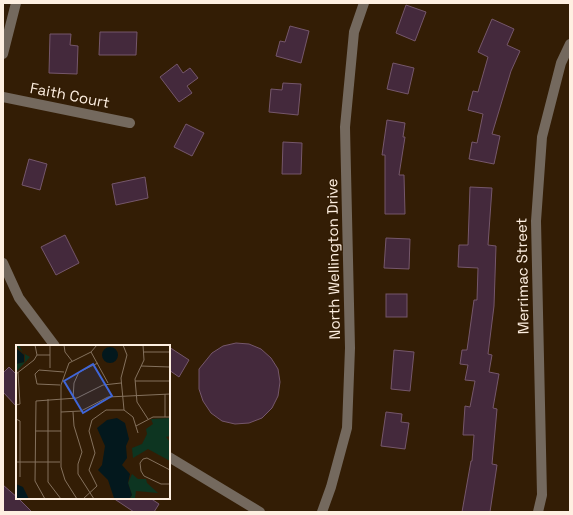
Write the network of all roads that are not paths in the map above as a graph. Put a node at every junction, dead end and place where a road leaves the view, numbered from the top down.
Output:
1 (16, 3) edge
2 (364, 3) edge
3 (570, 44) edge
4 (3, 54) edge
5 (3, 97) edge
6 (130, 122) dead end
7 (3, 263) edge
8 (54, 345) edge
9 (170, 458) edge
10 (260, 512) edge
11 (322, 512) edge
12 (538, 512) edge

1 - 4 street
2 - 11 street, North Wellington Drive
3 - 12 street, Merrimac Street
5 - 6 street, Faith Court
7 - 8 street
9 - 10 street

